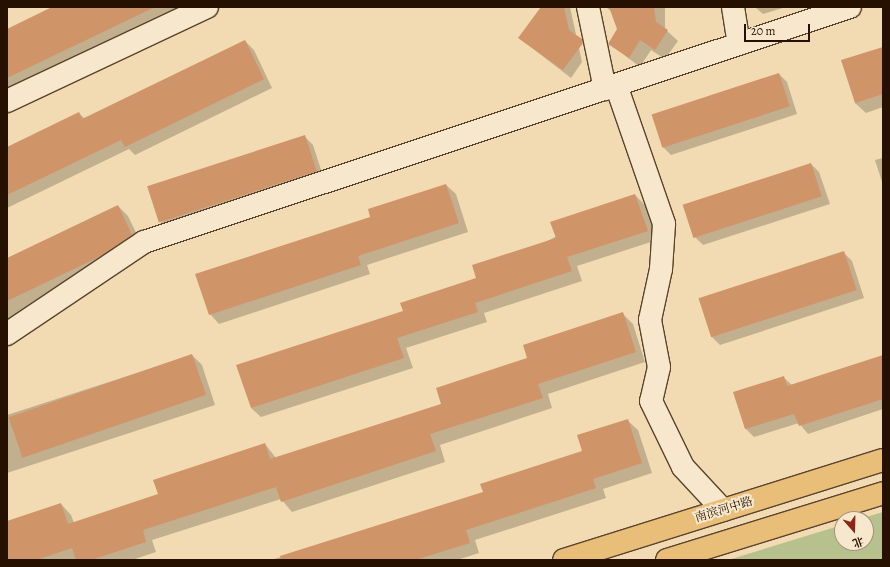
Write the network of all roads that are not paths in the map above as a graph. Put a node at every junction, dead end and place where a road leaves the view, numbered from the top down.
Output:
1 (207, 7) edge
2 (588, 7) edge
3 (732, 7) edge
4 (850, 7) edge
5 (739, 44) junction
6 (611, 87) junction
7 (7, 101) edge
8 (7, 334) edge
9 (883, 460) edge
10 (883, 493) edge
11 (723, 510) junction
12 (564, 560) edge
13 (667, 560) edge

1 - 7 street
2 - 6 street
3 - 5 street
4 - 5 street
5 - 6 street
6 - 8 street
6 - 11 street
9 - 11 highway, 南滨河中路
10 - 13 highway
11 - 12 highway, 南滨河中路

